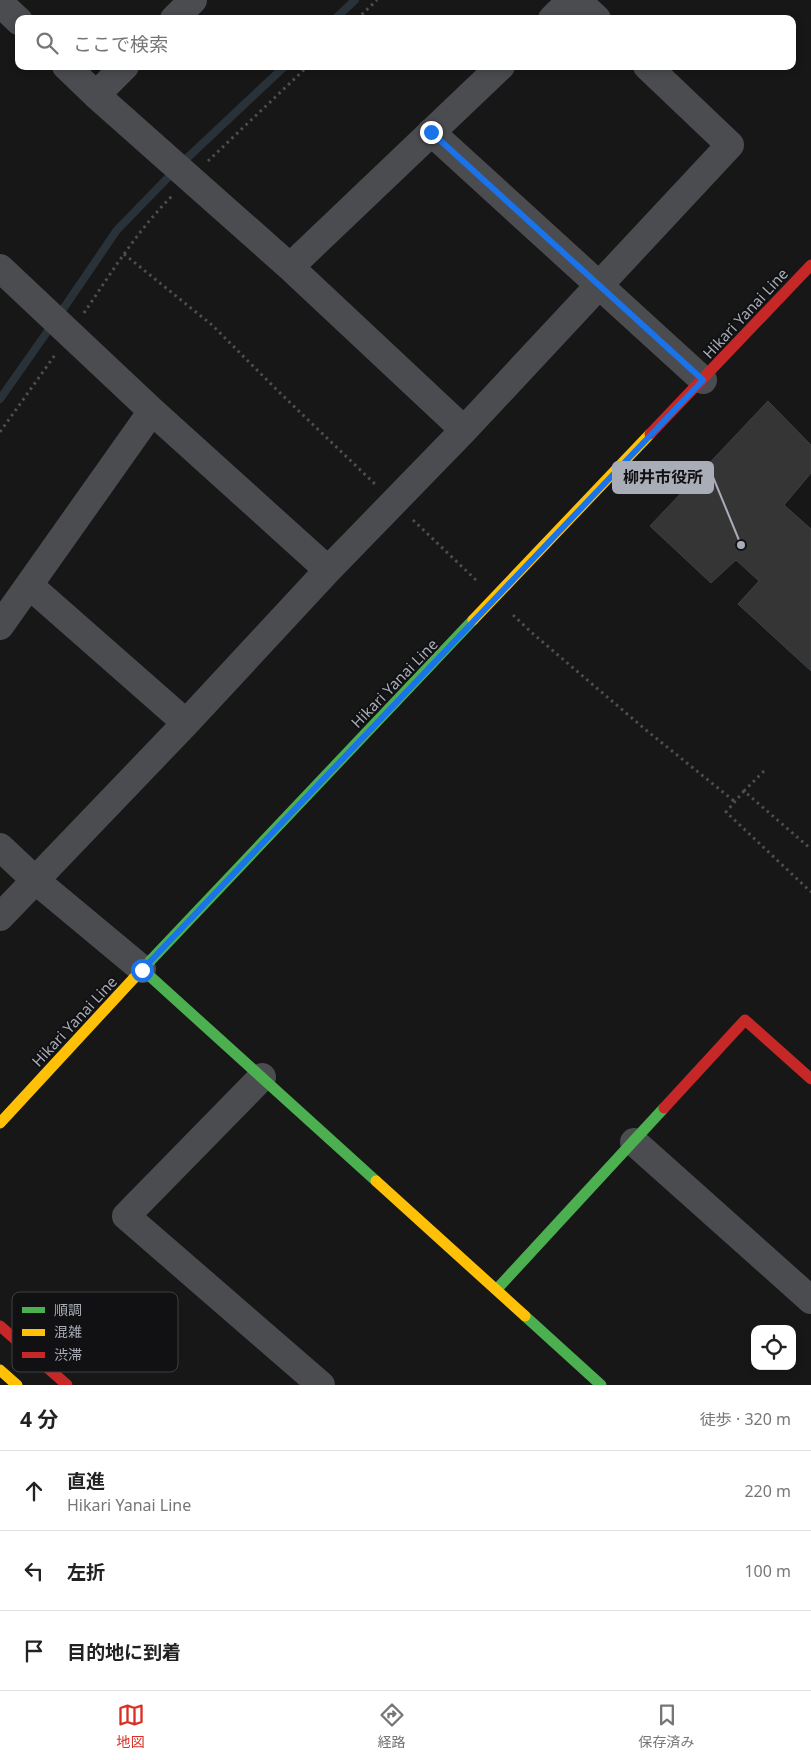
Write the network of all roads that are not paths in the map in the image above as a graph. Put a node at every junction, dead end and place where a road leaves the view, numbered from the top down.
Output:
1 (193, 0) edge
2 (572, 0) edge
3 (577, 0) edge
4 (0, 3) edge
5 (178, 15) edge
6 (556, 15) edge
7 (593, 15) edge
8 (15, 17) edge
9 (70, 70) edge
10 (121, 70) edge
11 (497, 70) edge
12 (651, 70) edge
13 (96, 95) junction
14 (431, 132) junction
15 (811, 265) edge
16 (290, 267) junction
17 (0, 268) edge
18 (600, 285) junction
19 (703, 380) junction
20 (152, 411) junction
21 (464, 430) junction
22 (328, 570) junction
23 (29, 585) junction
24 (0, 626) edge
25 (186, 723) junction
26 (0, 847) edge
27 (35, 880) junction
28 (0, 917) edge
29 (142, 970) junction
30 (262, 1077) junction
31 (811, 1079) edge
32 (0, 1123) edge
33 (634, 1142) junction
34 (497, 1289) junction
35 (811, 1300) edge
36 (0, 1326) edge
37 (12, 1337) edge
38 (0, 1370) edge
39 (52, 1372) edge
40 (17, 1385) edge
41 (67, 1385) edge
42 (321, 1385) edge
43 (600, 1385) edge

1 - 5 street
2 - 6 street
3 - 7 street
4 - 8 street
9 - 13 street
10 - 13 street
11 - 14 street
12 - 18 street
13 - 16 street
14 - 16 street
14 - 18 street
15 - 19 main road, Hikari Yanai Line
16 - 21 street
17 - 20 street
18 - 19 street
18 - 21 street
19 - 29 main road, Hikari Yanai Line
20 - 22 street
20 - 23 street
21 - 22 street
22 - 25 street
23 - 24 street
23 - 25 street
25 - 27 street
26 - 27 street
27 - 28 street
27 - 29 street
29 - 30 main road
29 - 32 main road, Hikari Yanai Line
30 - 34 main road
30 - 42 street
31 - 33 main road
33 - 34 main road
33 - 35 street
34 - 43 main road
36 - 37 main road
38 - 40 main road
39 - 41 main road

